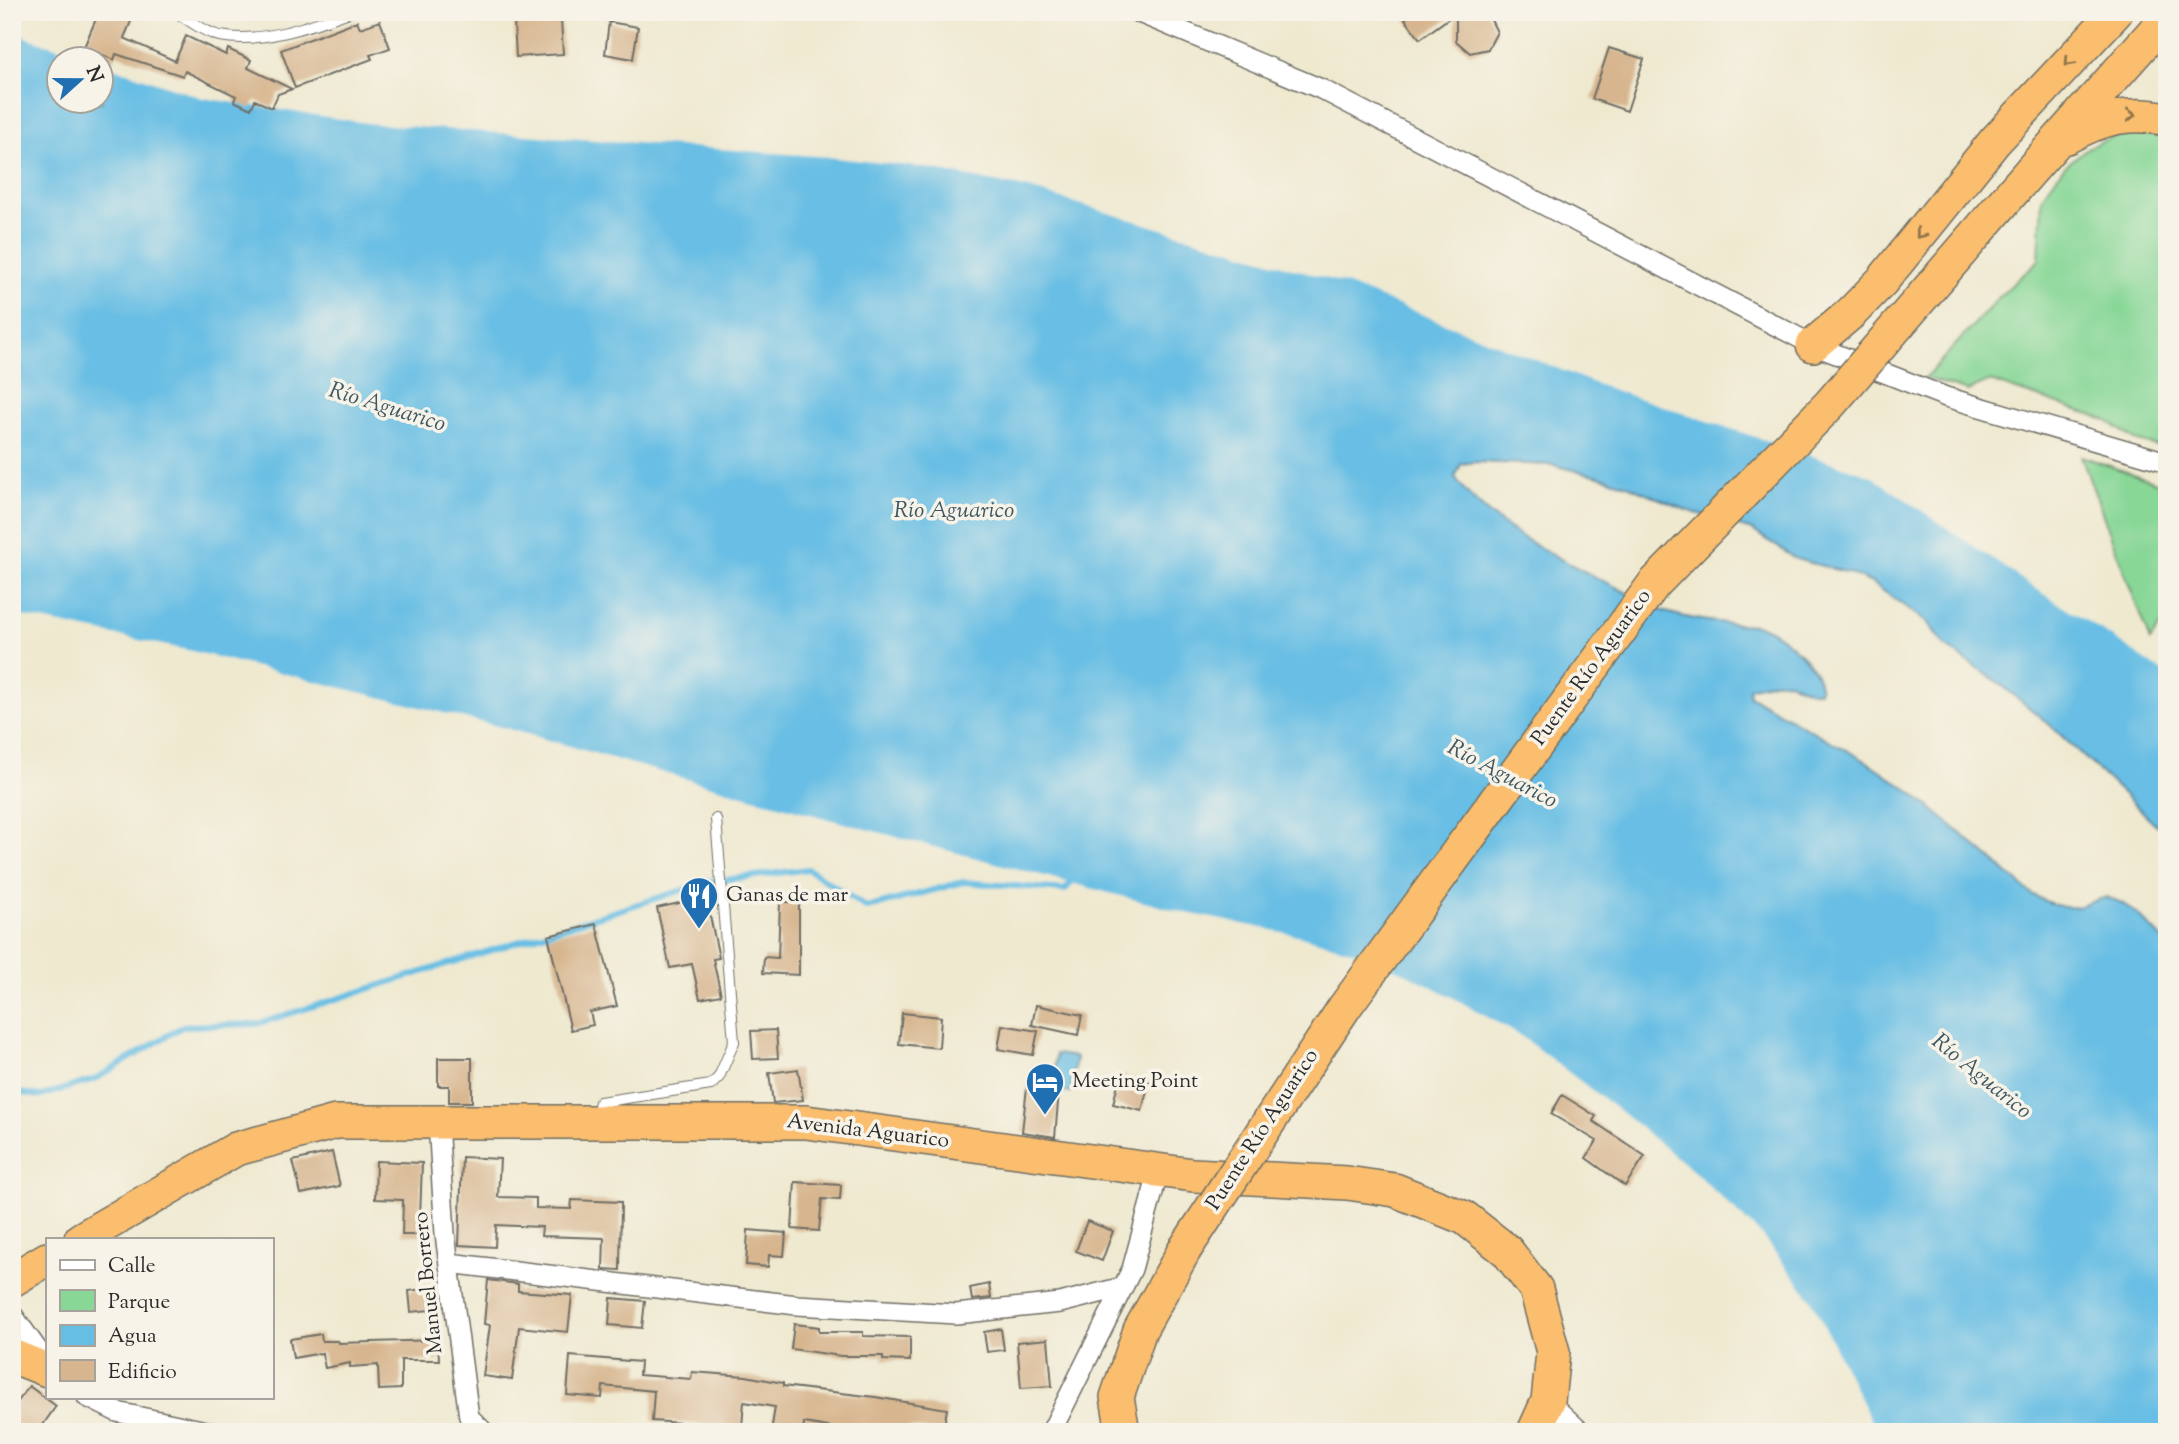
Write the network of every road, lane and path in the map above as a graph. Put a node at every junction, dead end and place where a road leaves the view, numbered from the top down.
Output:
1 (176, 12) edge
2 (348, 12) edge
3 (1137, 12) edge
4 (2116, 12) edge
5 (2167, 17) edge
6 (2167, 119) edge
7 (2043, 157) junction
8 (1813, 345) junction
9 (2167, 462) edge
10 (716, 819) dead end
11 (595, 1121) junction
12 (438, 1122) junction
13 (1159, 1170) junction
14 (83, 1238) edge
15 (46, 1260) edge
16 (449, 1263) junction
17 (12, 1280) edge
18 (1123, 1287) junction
19 (12, 1314) edge
20 (12, 1356) edge
21 (46, 1362) edge
22 (46, 1370) edge
23 (89, 1398) edge
24 (1548, 1401) junction
25 (211, 1432) edge
26 (484, 1432) edge
27 (1051, 1432) edge
28 (1123, 1432) edge
29 (1534, 1432) edge
30 (1581, 1432) edge

1 - 2 lane
3 - 8 street
4 -> 8 highway
5 - 7 highway, Puente Río Aguarico
7 -> 6 highway
7 - 28 highway, Puente Río Aguarico, bridge
8 - 9 street
10 - 11 lane
11 - 12 highway, Avenida Aguarico
11 - 13 highway, Avenida Aguarico
12 - 14 highway, Avenida Aguarico
12 - 16 street, Manuel Borrero
13 - 18 street
13 - 24 highway, Avenida Aguarico
15 - 17 highway
16 - 18 street
16 - 26 street, Manuel Borrero
18 - 27 street
19 - 21 street
20 - 22 highway
23 - 25 street
24 - 29 highway
24 - 30 street

